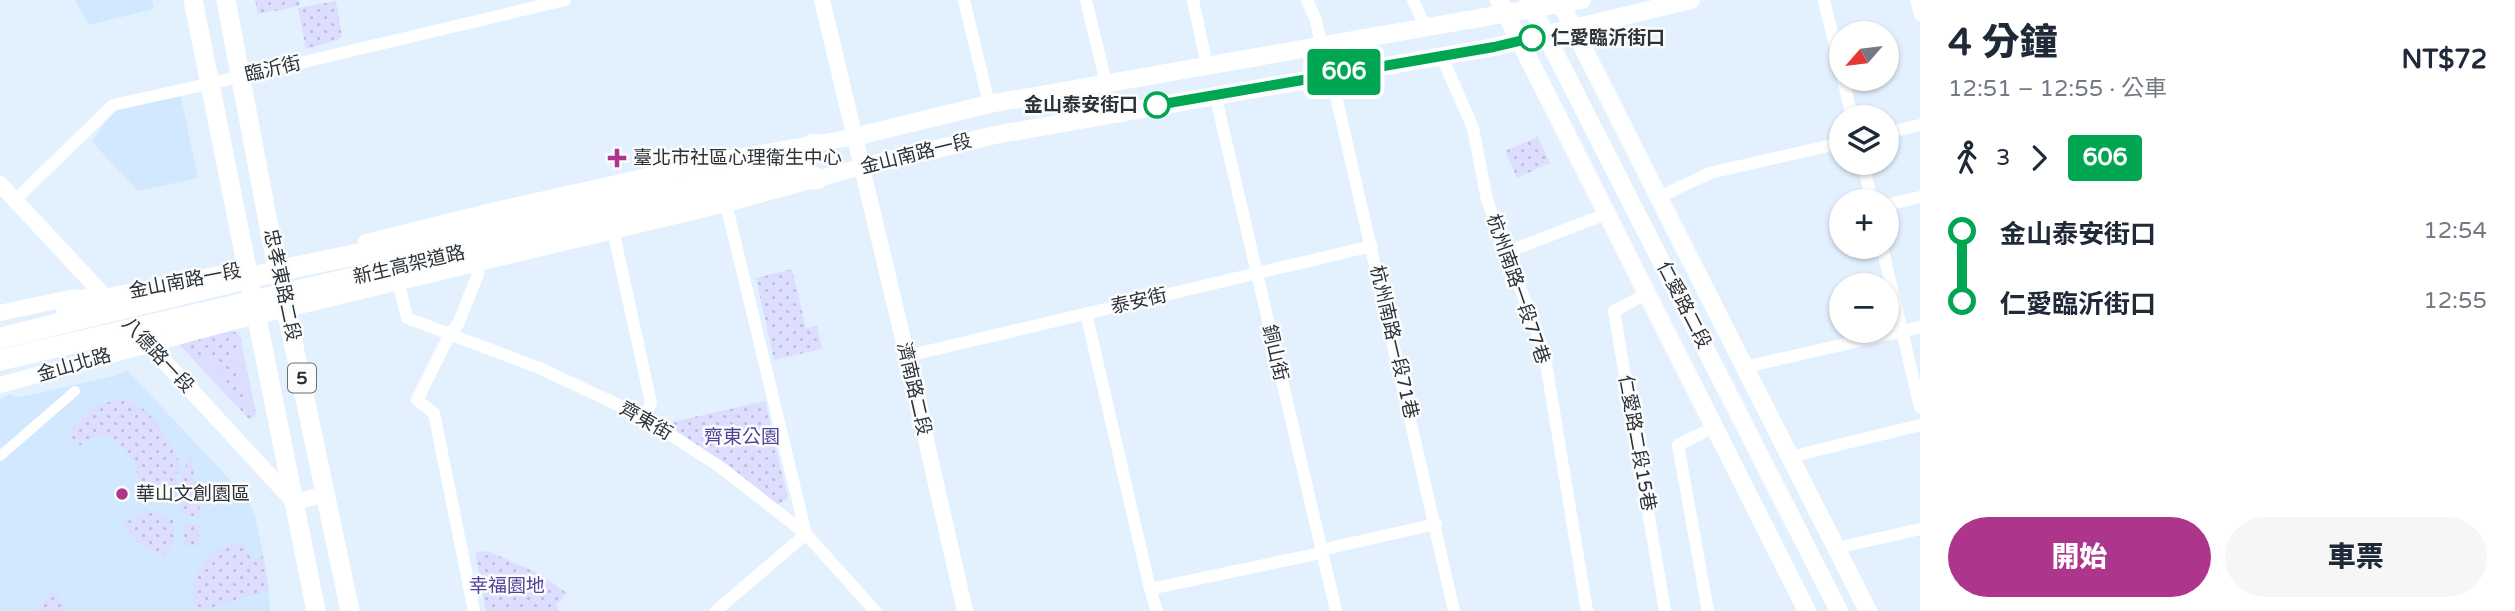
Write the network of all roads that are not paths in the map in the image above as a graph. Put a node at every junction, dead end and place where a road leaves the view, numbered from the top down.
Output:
1 (193, 0) edge
2 (226, 0) edge
3 (565, 0) edge
4 (822, 0) edge
5 (964, 0) edge
6 (1086, 0) edge
7 (1193, 0) edge
8 (1307, 0) edge
9 (1413, 0) edge
10 (1583, 0) edge
11 (1691, 0) edge
12 (1824, 0) edge
13 (1916, 0) edge
14 (1560, 2) edge
15 (1531, 5) edge
16 (1502, 7) edge
17 (1920, 15) edge
18 (1829, 21) edge
19 (1426, 27) junction
20 (1574, 29) junction
21 (1546, 35) junction
22 (1518, 40) junction
23 (1321, 45) junction
24 (1441, 55) junction
25 (1207, 66) junction
26 (1331, 75) junction
27 (240, 77) junction
28 (210, 83) junction
29 (1106, 83) junction
30 (1215, 94) junction
31 (989, 104) junction
32 (1920, 125) edge
33 (1899, 130) edge
34 (854, 138) junction
35 (813, 145) junction
36 (1829, 146) edge
37 (861, 167) junction
38 (817, 179) joint
39 (0, 184) edge
40 (729, 191) junction
41 (1659, 197) junction
42 (1920, 197) edge
43 (15, 200) junction
44 (1899, 202) edge
45 (1606, 214) junction
46 (613, 230) junction
47 (391, 236) junction
48 (1372, 246) junction
49 (1507, 252) junction
50 (1885, 259) edge
51 (276, 261) junction
52 (476, 265) junction
53 (247, 269) junction
54 (1257, 274) junction
55 (398, 283) junction
56 (1646, 294) junction
57 (104, 296) junction
58 (287, 310) junction
59 (0, 313) edge
60 (1086, 313) junction
61 (256, 317) junction
62 (0, 326) edge
63 (1920, 327) edge
64 (1902, 331) junction
65 (450, 334) junction
66 (0, 338) edge
67 (148, 344) junction
68 (907, 356) junction
69 (0, 360) edge
70 (1745, 367) junction
71 (0, 368) edge
72 (0, 385) edge
73 (75, 391) dead end
74 (1920, 407) edge
75 (644, 417) junction
76 (1920, 425) edge
77 (1714, 427) junction
78 (0, 456) edge
79 (1790, 457) junction
80 (327, 495) junction
81 (294, 502) junction
82 (1436, 524) junction
83 (1920, 529) edge
84 (806, 534) junction
85 (1836, 548) junction
86 (1321, 551) junction
87 (1150, 589) junction
88 (316, 611) edge
89 (350, 611) edge
90 (474, 611) edge
91 (716, 611) edge
92 (875, 611) edge
93 (965, 611) edge
94 (1157, 611) edge
95 (1336, 611) edge
96 (1454, 611) edge
97 (1587, 611) edge
98 (1665, 611) edge
99 (1708, 611) edge
100 (1807, 611) edge
101 (1839, 611) edge
102 (1868, 611) edge

1 - 28 main road, 忠孝東路二段 / 5
2 - 27 main road, 忠孝東路二段 / 5
3 - 27 street, 臨沂街
4 - 34 street
5 - 31 street
6 - 29 street
7 - 25 street
8 - 23 street
9 - 19 street
10 - 14 main road, 金山南路一段
11 - 20 main road, 金山南路一段
12 - 18 street
13 - 17 street
14 - 15 main road, 金山南路一段
14 - 20 main road, 仁愛路二段
15 - 16 main road, 金山南路一段
15 - 21 main road, 仁愛路二段
16 - 19 main road, 金山南路一段
16 - 22 main road, 仁愛路二段
19 - 23 main road, 金山南路一段
20 - 21 main road, 金山南路一段
20 - 41 main road, 仁愛路二段
21 - 22 main road, 金山南路一段
21 - 101 main road, 仁愛路二段
22 - 24 main road, 金山南路一段
22 - 45 main road, 仁愛路二段
23 - 25 main road, 金山南路一段
24 - 26 main road, 金山南路一段
24 - 49 street, 杭州南路一段77巷
25 - 29 main road, 金山南路一段
26 - 30 main road, 金山南路一段
26 - 48 street, 杭州南路一段71巷
27 - 28 street, 臨沂街
27 - 51 main road, 忠孝東路二段 / 5
28 - 43 street, 臨沂街
28 - 53 main road, 忠孝東路二段 / 5
29 - 31 main road, 金山南路一段
30 - 37 main road, 金山南路一段
30 - 54 street, 銅山街
31 - 34 main road, 金山南路一段
32 - 33 street
34 - 35 street, 金山南路一段
34 - 37 street, 濟南路二段
35 - 40 highway
35 - 47 street, 金山南路一段
36 - 41 street
37 - 38 street, 金山南路一段
37 - 68 street, 濟南路二段
38 - 40 highway, 新生高架道路
39 - 43 street, 八德路一段
40 - 46 street
40 - 66 highway, 新生高架道路
40 - 69 highway, 新生高架道路
40 - 84 street
41 - 70 main road, 仁愛路二段
42 - 44 street
43 - 57 street, 八德路一段
45 - 49 street
45 - 56 main road, 仁愛路二段
46 - 52 street
46 - 75 street
47 - 51 street, 金山南路一段
47 - 55 street
48 - 54 street, 泰安街
48 - 82 street, 杭州南路一段71巷
49 - 97 street, 杭州南路一段77巷
50 - 64 street
51 - 53 street, 金山南路一段
51 - 58 main road, 忠孝東路二段 / 5
52 - 55 street
52 - 65 street
53 - 57 street, 金山南路一段
53 - 61 main road, 忠孝東路二段 / 5
54 - 60 street, 泰安街
54 - 86 street, 銅山街
55 - 58 street
55 - 65 street, 齊東街
56 - 77 main road, 仁愛路二段
56 - 98 street, 仁愛路二段15巷
57 - 59 street
57 - 62 highway
57 - 67 street, 八德路一段
58 - 61 street
58 - 80 main road, 忠孝東路二段 / 5
60 - 68 street, 泰安街
60 - 87 street
61 - 67 street
61 - 81 main road, 忠孝東路二段 / 5
63 - 64 street
64 - 70 street
64 - 74 street
65 - 75 street, 齊東街
65 - 90 street
67 - 71 highway
67 - 72 street, 金山北路
67 - 81 street, 八德路一段
68 - 93 street, 濟南路二段
70 - 79 main road, 仁愛路二段
73 - 78 street
75 - 84 street, 齊東街
76 - 79 street
77 - 99 street
77 - 100 main road, 仁愛路二段
79 - 85 main road, 仁愛路二段
80 - 81 street
80 - 89 main road, 忠孝東路二段 / 5
81 - 88 main road, 忠孝東路二段 / 5
82 - 86 street
82 - 96 street, 杭州南路一段71巷
83 - 85 street
84 - 91 street
84 - 92 street, 齊東街
85 - 102 main road, 仁愛路二段
86 - 87 street
86 - 95 street, 銅山街
87 - 94 street

